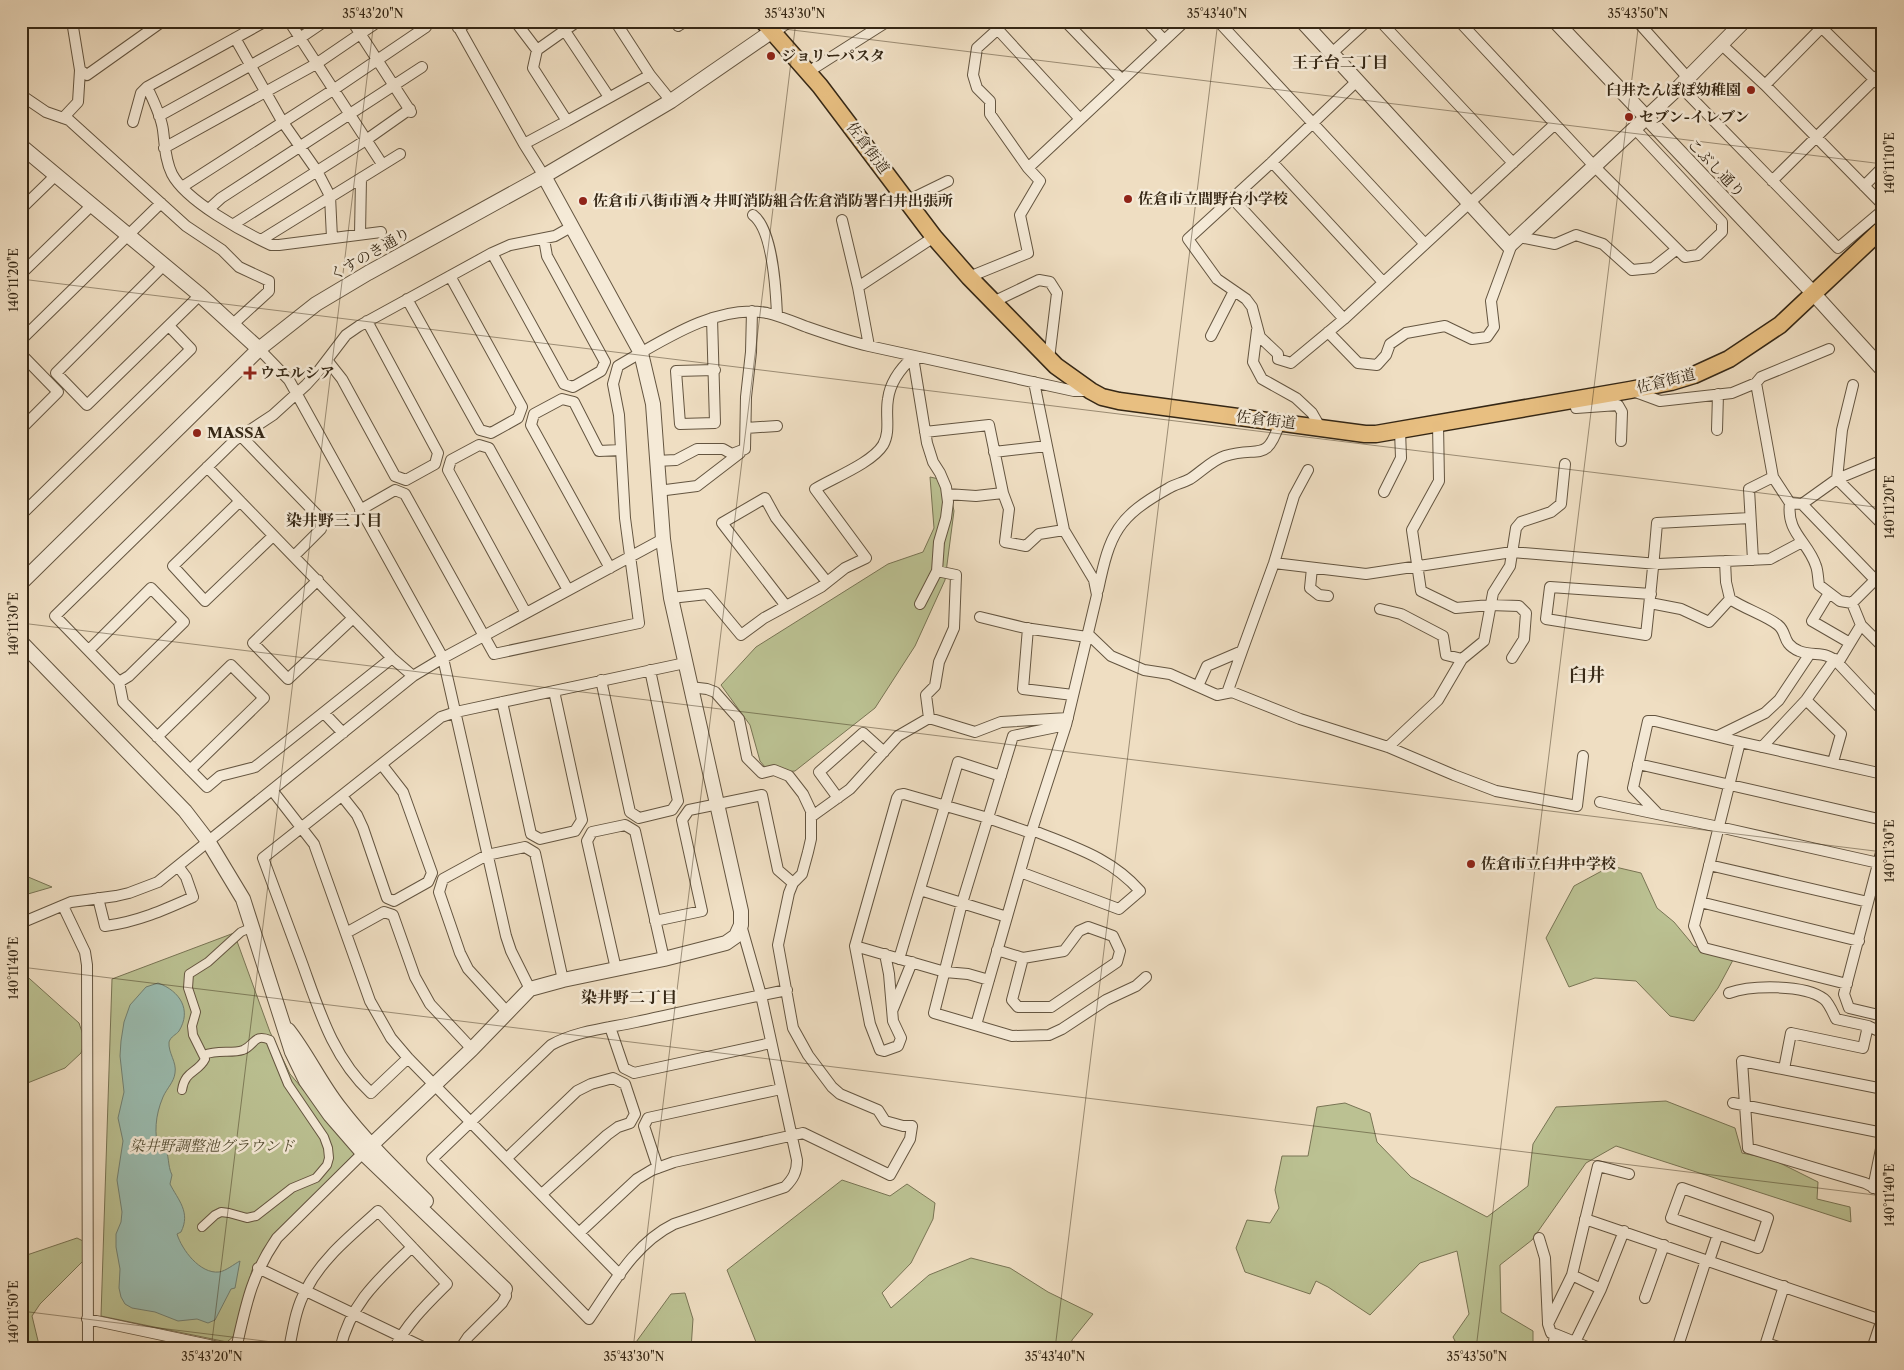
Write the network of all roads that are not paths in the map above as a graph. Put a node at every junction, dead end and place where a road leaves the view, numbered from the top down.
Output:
1 (163, 21) edge
2 (266, 21) edge
3 (289, 21) edge
4 (325, 21) edge
5 (352, 21) edge
6 (380, 21) edge
7 (471, 21) edge
8 (515, 21) edge
9 (578, 21) edge
10 (614, 21) edge
11 (675, 21) edge
12 (686, 21) edge
13 (787, 21) edge
14 (990, 21) edge
15 (1066, 21) edge
16 (1146, 21) edge
17 (1185, 21) edge
18 (1218, 21) edge
19 (1302, 21) edge
20 (1367, 21) edge
21 (1380, 21) edge
22 (1459, 21) edge
23 (1555, 21) edge
24 (1637, 21) edge
25 (1744, 21) edge
26 (76, 23) edge
27 (885, 23) dead end
28 (1822, 23) edge
29 (456, 25) edge
30 (767, 26) edge
31 (426, 27) dead end
32 (998, 29) junction
33 (565, 31) junction
34 (360, 34) junction
35 (235, 38) junction
36 (300, 38) junction
37 (1164, 40) junction
38 (1721, 44) junction
39 (537, 50) junction
40 (1332, 54) junction
41 (378, 59) junction
42 (316, 64) junction
43 (250, 66) junction
44 (422, 67) dead end
45 (80, 70) junction
46 (1883, 71) edge
47 (808, 72) junction
48 (650, 75) junction
49 (1874, 79) junction
50 (1122, 80) junction
51 (1357, 81) junction
52 (1684, 82) junction
53 (394, 85) junction
54 (1765, 85) junction
55 (147, 87) junction
56 (1883, 88) edge
57 (332, 90) junction
58 (265, 93) junction
59 (21, 95) edge
60 (609, 97) junction
61 (671, 101) junction
62 (349, 115) junction
63 (159, 116) junction
64 (63, 118) junction
65 (1646, 118) junction
66 (1080, 119) junction
67 (282, 121) junction
68 (567, 121) junction
69 (134, 122) dead end
70 (1313, 124) junction
71 (1555, 124) junction
72 (1635, 129) junction
73 (1816, 138) junction
74 (366, 140) junction
75 (524, 144) junction
76 (21, 146) edge
77 (299, 147) junction
78 (164, 148) junction
79 (400, 154) dead end
80 (1272, 162) junction
81 (1512, 163) junction
82 (382, 164) junction
83 (1595, 167) junction
84 (1883, 167) edge
85 (1028, 168) junction
86 (317, 171) junction
87 (56, 175) junction
88 (544, 176) junction
89 (361, 178) junction
90 (948, 181) dead end
91 (1772, 181) junction
92 (1864, 186) junction
93 (182, 187) junction
94 (330, 196) junction
95 (1233, 199) junction
96 (907, 200) junction
97 (1470, 202) junction
98 (161, 203) junction
99 (92, 205) junction
100 (1883, 205) edge
101 (21, 209) edge
102 (209, 209) junction
103 (1883, 210) edge
104 (753, 215) dead end
105 (842, 220) dead end
106 (234, 224) junction
107 (571, 227) junction
108 (1883, 228) edge
109 (381, 232) dead end
110 (360, 234) junction
111 (129, 235) junction
112 (934, 237) junction
113 (332, 238) junction
114 (544, 239) junction
115 (261, 240) junction
116 (1515, 241) junction
117 (1424, 243) junction
118 (1677, 249) junction
119 (492, 253) junction
120 (164, 266) junction
121 (21, 274) edge
122 (450, 276) junction
123 (970, 277) junction
124 (1383, 282) junction
125 (858, 287) junction
126 (1234, 291) junction
127 (1814, 293) junction
128 (200, 295) junction
129 (407, 299) junction
130 (993, 302) junction
131 (752, 311) junction
132 (777, 316) junction
133 (712, 318) junction
134 (1344, 319) junction
135 (367, 321) junction
136 (233, 324) junction
137 (169, 326) junction
138 (1258, 329) junction
139 (1328, 332) junction
140 (1211, 336) dead end
141 (21, 340) edge
142 (869, 346) junction
143 (258, 349) junction
144 (1830, 349) dead end
145 (641, 353) junction
146 (21, 354) edge
147 (913, 357) junction
148 (1049, 359) junction
149 (327, 360) junction
150 (714, 370) junction
151 (1883, 370) edge
152 (1034, 382) junction
153 (1756, 383) junction
154 (1853, 385) dead end
155 (1630, 390) junction
156 (1091, 391) junction
157 (296, 394) junction
158 (1718, 394) junction
159 (1574, 399) junction
160 (1280, 422) junction
161 (1438, 424) junction
162 (776, 426) dead end
163 (1320, 427) junction
164 (21, 428) edge
165 (746, 428) junction
166 (1400, 430) junction
167 (1717, 430) dead end
168 (925, 432) junction
169 (241, 436) junction
170 (1621, 441) dead end
171 (1047, 446) junction
172 (745, 449) junction
173 (621, 450) junction
174 (994, 452) junction
175 (1883, 460) edge
176 (656, 461) junction
177 (1565, 464) dead end
178 (207, 467) junction
179 (1308, 470) dead end
180 (1773, 477) junction
181 (1837, 479) junction
182 (658, 491) junction
183 (1384, 492) dead end
184 (1003, 493) junction
185 (947, 494) junction
186 (240, 501) junction
187 (1790, 503) junction
188 (1802, 504) junction
189 (360, 510) junction
190 (21, 515) edge
191 (1750, 518) junction
192 (1883, 525) edge
193 (1064, 530) junction
194 (273, 536) junction
195 (663, 539) junction
196 (1802, 542) junction
197 (1512, 552) junction
198 (294, 556) junction
199 (630, 556) junction
200 (1753, 560) junction
201 (1725, 561) junction
202 (1274, 563) junction
203 (1654, 564) junction
204 (1416, 567) junction
205 (610, 568) junction
206 (1312, 568) junction
207 (937, 572) junction
208 (1883, 572) edge
209 (318, 580) junction
210 (1874, 580) junction
211 (21, 582) edge
212 (827, 582) junction
213 (1883, 588) edge
214 (568, 590) junction
215 (1829, 593) junction
216 (1097, 595) junction
217 (1328, 596) dead end
218 (671, 598) junction
219 (1650, 599) junction
220 (1730, 599) junction
221 (1852, 603) junction
222 (920, 604) dead end
223 (1490, 605) junction
224 (786, 606) junction
225 (1380, 609) dead end
226 (526, 613) junction
227 (980, 617) dead end
228 (354, 618) junction
229 (1861, 625) junction
230 (1028, 628) junction
231 (1087, 635) junction
232 (483, 636) junction
233 (21, 642) edge
234 (1850, 643) junction
235 (1883, 648) edge
236 (89, 650) junction
237 (1242, 651) junction
238 (1808, 655) junction
239 (392, 658) junction
240 (443, 658) junction
241 (1512, 658) dead end
242 (1462, 659) junction
243 (1837, 661) junction
244 (684, 662) junction
245 (650, 670) junction
246 (413, 676) junction
247 (601, 680) junction
248 (119, 682) junction
249 (1198, 686) junction
250 (690, 687) junction
251 (554, 691) junction
252 (1227, 693) junction
253 (1073, 695) junction
254 (1883, 695) edge
255 (1806, 700) junction
256 (502, 702) junction
257 (1875, 702) junction
258 (1883, 711) edge
259 (456, 712) junction
260 (324, 713) junction
261 (929, 718) junction
262 (1067, 721) junction
263 (343, 733) junction
264 (1718, 736) junction
265 (157, 737) junction
266 (1740, 742) junction
267 (1388, 747) junction
268 (1762, 747) junction
269 (884, 752) junction
270 (1583, 756) dead end
271 (1833, 762) junction
272 (1638, 764) junction
273 (382, 765) junction
274 (190, 770) junction
275 (1883, 774) edge
276 (1001, 776) junction
277 (1729, 785) junction
278 (272, 790) junction
279 (342, 796) junction
280 (838, 798) junction
281 (1600, 802) dead end
282 (716, 804) junction
283 (945, 805) junction
284 (1657, 813) junction
285 (811, 817) junction
286 (988, 818) junction
287 (1883, 820) edge
288 (1719, 826) junction
289 (302, 828) junction
290 (1031, 831) junction
291 (208, 841) junction
292 (1883, 845) edge
293 (487, 855) junction
294 (1880, 864) edge
295 (1709, 865) junction
296 (178, 866) junction
297 (1020, 872) junction
298 (793, 883) junction
299 (920, 890) junction
300 (98, 898) junction
301 (1700, 902) junction
302 (1868, 902) junction
303 (962, 903) junction
304 (63, 906) junction
305 (1007, 917) junction
306 (655, 922) junction
307 (21, 923) edge
308 (741, 926) junction
309 (253, 927) junction
310 (346, 933) junction
311 (1858, 941) junction
312 (855, 946) junction
313 (998, 950) junction
314 (885, 954) junction
315 (899, 958) junction
316 (1024, 958) junction
317 (664, 959) junction
318 (912, 962) junction
319 (616, 969) junction
320 (945, 972) junction
321 (1146, 977) dead end
322 (563, 980) junction
323 (989, 980) junction
324 (1847, 984) junction
325 (530, 989) junction
326 (787, 990) junction
327 (1729, 993) dead end
328 (761, 995) junction
329 (893, 1009) junction
330 (508, 1013) junction
331 (1883, 1016) edge
332 (976, 1025) junction
333 (1868, 1026) junction
334 (610, 1027) junction
335 (1883, 1033) edge
336 (770, 1043) junction
337 (472, 1049) junction
338 (204, 1054) junction
339 (408, 1058) junction
340 (1784, 1069) junction
341 (434, 1085) junction
342 (781, 1089) junction
343 (1883, 1089) edge
344 (182, 1090) dead end
345 (1732, 1103) dead end
346 (1745, 1105) junction
347 (471, 1122) junction
348 (1883, 1133) edge
349 (792, 1135) junction
350 (1883, 1140) edge
351 (367, 1149) junction
352 (507, 1158) junction
353 (658, 1168) junction
354 (1629, 1174) dead end
355 (1879, 1175) edge
356 (1878, 1190) edge
357 (542, 1194) junction
358 (1585, 1219) junction
359 (202, 1227) dead end
360 (1624, 1231) junction
361 (579, 1232) junction
362 (1718, 1234) junction
363 (1539, 1238) dead end
364 (1664, 1245) junction
365 (412, 1247) junction
366 (1708, 1260) junction
367 (258, 1268) junction
368 (620, 1275) junction
369 (1572, 1276) junction
370 (1784, 1286) junction
371 (506, 1289) joint
372 (1601, 1289) junction
373 (305, 1290) junction
374 (1645, 1298) dead end
375 (353, 1314) junction
376 (1882, 1318) edge
377 (87, 1319) junction
378 (1548, 1324) junction
379 (1555, 1334) junction
380 (400, 1336) junction
381 (1575, 1342) junction
382 (1765, 1346) edge
383 (88, 1349) edge
384 (228, 1349) edge
385 (236, 1349) edge
386 (289, 1349) edge
387 (340, 1349) edge
388 (394, 1349) edge
389 (427, 1349) edge
390 (460, 1349) edge
391 (1553, 1349) edge
392 (1592, 1349) edge
393 (1677, 1349) edge
394 (1785, 1349) edge
395 (1872, 1349) edge

1 - 45 street
2 - 35 street
3 - 36 street
4 - 36 street
5 - 34 street
6 - 34 street
7 - 29 street
8 - 39 street
9 - 33 street
10 - 48 street
11 - 12 street
13 - 30 street, くすのき通り
14 - 32 street
15 - 50 street
16 - 37 street
17 - 37 street
18 - 70 street
19 - 40 street
20 - 40 street
21 - 81 street
22 - 71 street
23 - 65 street, こぶし通り
24 - 52 street
25 - 38 street
26 - 45 street
27 - 47 street
28 - 49 street
28 - 54 street
29 - 75 street
30 - 47 main road, 佐倉街道
30 - 61 street, くすのき通り
31 - 41 street
32 - 66 street
32 - 85 street
33 - 39 street
33 - 60 street
34 - 41 street
34 - 42 street
35 - 43 street
35 - 55 street
36 - 42 street
36 - 43 street
37 - 50 street
38 - 52 street
38 - 54 street
39 - 68 street
40 - 51 street
41 - 53 street
41 - 57 street
42 - 57 street
42 - 58 street
43 - 58 street
43 - 63 street
44 - 53 street
45 - 64 street
46 - 49 street
47 - 96 main road, 佐倉街道
48 - 60 street
48 - 61 street
49 - 56 street
49 - 73 street
50 - 66 street
51 - 70 street
51 - 97 street
52 - 65 street
52 - 91 street
53 - 62 street
53 - 74 street
54 - 73 street
55 - 63 street
55 - 69 street
57 - 62 street
57 - 67 street
58 - 67 street
58 - 78 street
59 - 64 street
60 - 68 street
61 - 88 street, くすのき通り
62 - 74 street
62 - 77 street
63 - 78 street
64 - 98 street
65 - 72 street
65 - 127 street, こぶし通り
66 - 85 street
67 - 77 street
67 - 93 street
68 - 75 street
70 - 80 street
70 - 117 street
71 - 81 street
71 - 83 street
72 - 83 street
72 - 118 street
73 - 91 street
73 - 92 street
74 - 82 street
74 - 86 street
75 - 88 street
76 - 87 street
77 - 86 street
77 - 102 street
78 - 93 street
79 - 82 street
80 - 95 street
80 - 124 street
81 - 97 street
82 - 89 street
83 - 116 street
83 - 118 street
84 - 92 street
85 - 123 street
86 - 94 street
86 - 106 street
87 - 99 street
87 - 101 street
88 - 107 street
88 - 143 street, くすのき通り
89 - 94 street
89 - 110 street
90 - 96 street
91 - 103 street
92 - 100 street
93 - 102 street
94 - 113 street
94 - 115 street
95 - 126 street
95 - 134 street
96 - 112 main road, 佐倉街道
97 - 116 street
97 - 117 street
98 - 111 street
98 - 136 street
99 - 111 street
99 - 121 street
102 - 106 street
104 - 132 street
105 - 125 street
106 - 115 street
107 - 114 street
107 - 145 street
108 - 127 main road, 佐倉街道
109 - 110 street
110 - 113 street
111 - 120 street
111 - 141 street
112 - 123 main road, 佐倉街道
112 - 125 street
113 - 115 street
114 - 119 street
114 - 119 street
116 - 118 street
116 - 139 street
117 - 124 street
119 - 122 street
120 - 128 street
120 - 137 street
122 - 129 street
122 - 129 street
123 - 130 main road, 佐倉街道
124 - 134 street
125 - 142 street
126 - 138 street
126 - 140 street
127 - 151 street, こぶし通り
127 - 155 main road, 佐倉街道
128 - 136 street
128 - 137 street
129 - 135 street
130 - 148 main road, 佐倉街道
130 - 148 street
131 - 132 street
131 - 133 street
131 - 165 street
132 - 142 street
133 - 145 street
133 - 150 street
134 - 139 street
135 - 149 street
135 - 149 street
136 - 143 street
137 - 190 street
138 - 139 street
138 - 163 street
142 - 147 street
143 - 157 street
143 - 211 street, くすのき通り
144 - 153 street
145 - 173 street
145 - 176 street
146 - 164 street
147 - 152 street
147 - 168 street
147 - 212 street
148 - 156 main road, 佐倉街道
149 - 157 street
150 - 150 street
152 - 156 street
152 - 171 street
153 - 158 street
153 - 180 street
154 - 181 street
155 - 158 street
155 - 159 main road, 佐倉街道
156 - 160 main road, 佐倉街道
157 - 169 street
157 - 189 street
158 - 167 street
159 - 161 main road, 佐倉街道
159 - 170 street
160 - 163 main road, 佐倉街道
160 - 216 street
161 - 166 main road, 佐倉街道
161 - 204 street
162 - 165 street
163 - 166 main road, 佐倉街道
165 - 172 street
166 - 183 street
168 - 174 street
168 - 185 street
169 - 178 street
169 - 198 street
171 - 174 street
171 - 193 street
172 - 176 street
172 - 182 street
173 - 199 street
173 - 205 street
174 - 184 street
175 - 181 street
176 - 182 street
177 - 197 street
178 - 186 street
178 - 236 street
179 - 202 street
180 - 187 street
180 - 191 street
181 - 188 street
181 - 192 street
182 - 195 street
184 - 185 street
184 - 193 street
185 - 207 street
186 - 194 street
186 - 194 street
187 - 188 street
187 - 196 street
188 - 210 street
189 - 232 street
189 - 240 street
191 - 200 street
191 - 203 street
193 - 216 street
194 - 198 street
195 - 199 street
195 - 218 street
196 - 200 street
196 - 215 street
197 - 203 street
197 - 204 street
197 - 223 street
198 - 209 street
199 - 205 street
199 - 232 street
200 - 201 street
201 - 203 street
201 - 220 street
202 - 206 street
202 - 237 street
203 - 219 street
204 - 206 street
204 - 223 street
205 - 214 street
206 - 217 street
207 - 222 street
207 - 261 street
208 - 210 street
209 - 228 street
209 - 228 street
210 - 213 street
210 - 221 street
212 - 224 street
212 - 224 street
214 - 226 street
214 - 226 street
215 - 221 street
215 - 234 street
216 - 231 street
218 - 224 street
218 - 244 street
219 - 219 street
219 - 220 street
220 - 238 street
221 - 229 street
223 - 241 street
223 - 242 street
225 - 242 street
226 - 232 street
227 - 230 street
228 - 239 street
229 - 234 street
229 - 235 street
230 - 231 street
230 - 253 street
231 - 249 street
231 - 253 street
232 - 240 street
233 - 291 street
234 - 243 street
236 - 248 street
236 - 248 street
237 - 249 street
237 - 252 street
238 - 243 street
238 - 264 street
239 - 246 street
239 - 260 street
240 - 246 street
240 - 259 street
242 - 267 street
243 - 255 street
243 - 257 street
244 - 245 street
244 - 250 street
245 - 247 street
245 - 247 street
246 - 263 street
247 - 251 street
248 - 265 street
249 - 252 street
250 - 282 street
250 - 285 street
251 - 256 street
251 - 256 street
252 - 267 street
253 - 262 street
254 - 257 street
255 - 268 street
255 - 271 street
256 - 259 street
257 - 258 street
259 - 273 street
259 - 293 street
260 - 263 street
260 - 274 street
261 - 262 street
261 - 269 street
262 - 276 street
262 - 290 street
263 - 278 street
264 - 266 street
264 - 272 street
265 - 274 street
265 - 274 street
266 - 268 street
266 - 277 street
267 - 270 street
268 - 271 street
269 - 280 street
269 - 280 street
271 - 275 street
272 - 277 street
272 - 284 street
273 - 279 street
273 - 279 street
276 - 283 street
276 - 286 street
277 - 287 street
277 - 288 street
278 - 289 street
278 - 291 street
279 - 289 street
280 - 285 street
281 - 284 street
282 - 298 street
282 - 306 street
282 - 308 street
283 - 286 street
283 - 299 street
283 - 312 street
284 - 288 street
285 - 298 street
286 - 290 street
286 - 303 street
288 - 294 street
288 - 295 street
289 - 310 street
289 - 339 street
290 - 297 street
290 - 297 street
291 - 296 street
291 - 309 street
292 - 294 street
293 - 322 street
293 - 325 street
293 - 330 street
294 - 302 street
295 - 301 street
295 - 302 street
296 - 300 street
296 - 300 street
297 - 305 street
298 - 326 street
299 - 303 street
299 - 315 street
300 - 304 street
301 - 311 street
301 - 324 street
302 - 311 street
303 - 305 street
303 - 320 street
304 - 307 street
304 - 377 street
305 - 313 street
306 - 317 street
306 - 319 street
308 - 317 street
308 - 328 street
309 - 338 street
309 - 351 street
310 - 337 street
310 - 339 street
311 - 324 street
312 - 314 street
312 - 329 street
313 - 316 street
313 - 323 street
314 - 315 street
314 - 329 street
315 - 318 street
316 - 316 street
317 - 319 street
318 - 320 street
318 - 329 street
319 - 322 street
320 - 323 street
320 - 332 street
321 - 332 street
322 - 325 street
323 - 332 street
324 - 331 street
325 - 330 street
326 - 328 street
326 - 349 street
327 - 333 street
328 - 334 street
328 - 336 street
330 - 337 street
333 - 335 street
333 - 340 street
334 - 336 street
334 - 347 street
336 - 342 street
337 - 341 street
338 - 344 street
338 - 359 street
339 - 341 street
340 - 343 street
340 - 346 street
341 - 347 street
341 - 351 street
342 - 349 street
342 - 353 street
345 - 346 street
346 - 348 street
346 - 356 street
347 - 352 street
347 - 368 street
349 - 353 street
349 - 368 street
350 - 355 street
351 - 367 street
351 - 371 street
352 - 357 street
352 - 357 street
353 - 361 street
354 - 358 street
355 - 356 street
357 - 361 street
358 - 360 street
358 - 369 street
360 - 364 street
360 - 372 street
361 - 368 street
362 - 362 street
362 - 366 street
363 - 378 street
364 - 366 street
364 - 374 street
365 - 373 street
365 - 375 street
365 - 380 street
366 - 370 street
366 - 393 street
367 - 373 street
367 - 385 street
369 - 372 street
369 - 378 street
370 - 376 street
370 - 382 street
371 - 390 street
372 - 381 street
373 - 375 street
373 - 386 street
375 - 380 street
375 - 387 street
376 - 395 street
377 - 383 street
377 - 384 street
378 - 379 street
379 - 381 street
379 - 391 street
380 - 388 street
380 - 389 street
381 - 392 street
382 - 394 street

